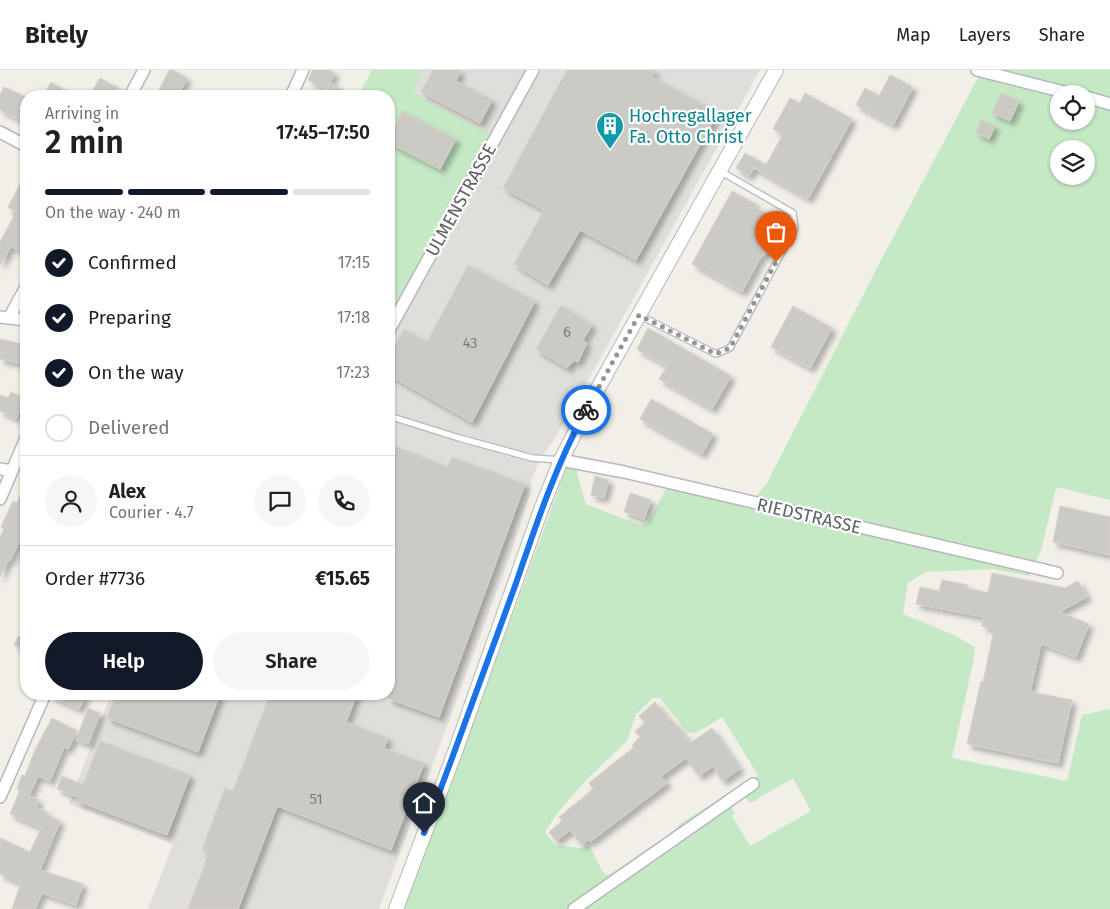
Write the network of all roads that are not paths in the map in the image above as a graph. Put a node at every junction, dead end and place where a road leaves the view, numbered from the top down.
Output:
1 (144, 70) edge
2 (304, 70) edge
3 (533, 70) edge
4 (776, 70) edge
5 (977, 70) edge
6 (1050, 88) edge
7 (133, 90) edge
8 (294, 90) edge
9 (1095, 100) edge
10 (1110, 104) edge
11 (0, 132) edge
12 (20, 143) edge
13 (720, 171) junction
14 (20, 296) edge
15 (639, 315) junction
16 (5, 318) edge
17 (20, 319) edge
18 (395, 319) edge
19 (395, 418) edge
20 (20, 452) edge
21 (560, 460) junction
22 (0, 469) edge
23 (12, 471) junction
24 (0, 499) edge
25 (1056, 573) dead end
26 (41, 700) edge
27 (753, 784) dead end
28 (0, 797) edge
29 (396, 909) edge
30 (574, 909) edge

1 - 7 street
2 - 8 street
3 - 18 street, ULMENSTRASSE
4 - 13 street
5 - 6 street
9 - 10 street
11 - 12 street
13 - 15 street
13 - 15 lane
14 - 16 street
15 - 21 street
16 - 17 street
19 - 21 lane
20 - 23 street
21 - 25 street, RIEDSTRASSE
21 - 29 street
22 - 23 street
23 - 24 street
26 - 28 street
27 - 30 street

